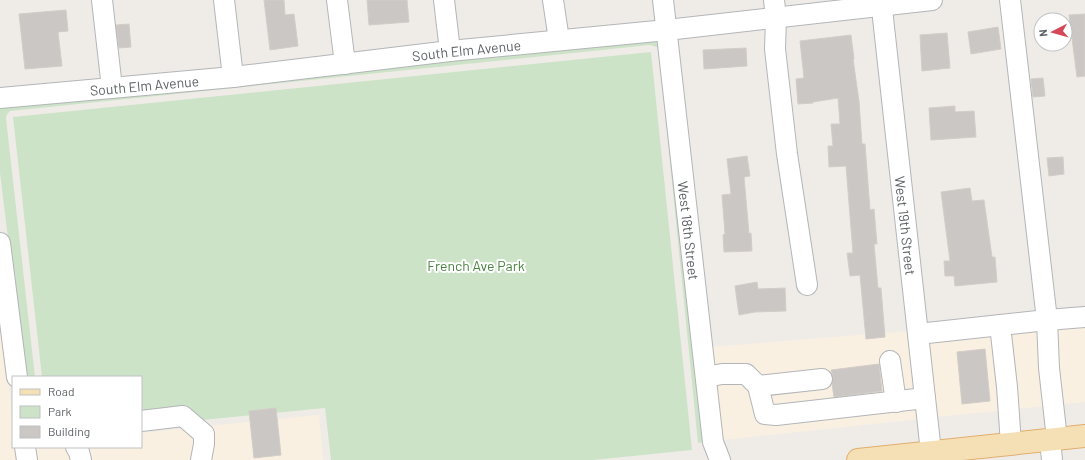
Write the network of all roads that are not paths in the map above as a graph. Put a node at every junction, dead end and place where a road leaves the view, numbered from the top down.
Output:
1 (102, 0) edge
2 (224, 0) edge
3 (337, 0) edge
4 (444, 0) edge
5 (553, 0) edge
6 (663, 0) edge
7 (932, 0) edge
8 (1010, 0) edge
9 (882, 3) edge
10 (775, 9) edge
11 (667, 30) junction
12 (560, 40) junction
13 (450, 51) junction
14 (344, 64) junction
15 (232, 77) junction
16 (112, 88) junction
17 (0, 98) edge
18 (0, 242) edge
19 (807, 285) dead end
20 (1085, 317) edge
21 (1047, 320) junction
22 (1000, 325) junction
23 (918, 334) junction
24 (890, 361) dead end
25 (17, 376) edge
26 (706, 377) junction
27 (822, 379) dead end
28 (758, 386) junction
29 (925, 398) junction
30 (896, 402) junction
31 (142, 421) edge
32 (1085, 436) edge
33 (1011, 444) junction
34 (1053, 446) edge
35 (25, 448) edge
36 (77, 448) edge
37 (931, 452) junction
38 (27, 460) edge
39 (81, 460) edge
40 (201, 460) edge
41 (720, 460) edge
42 (858, 460) edge

1 - 16 street
2 - 15 street
3 - 14 street
4 - 13 street
5 - 12 street
6 - 11 street, West 18th Street
7 - 9 street, South Elm Avenue
8 - 21 street
9 - 10 street, South Elm Avenue
9 - 23 street, West 19th Street
10 - 11 street, South Elm Avenue
10 - 19 street
11 - 12 street, South Elm Avenue
11 - 26 street, West 18th Street
12 - 13 street, South Elm Avenue
13 - 14 street, South Elm Avenue
14 - 15 street, South Elm Avenue
15 - 16 street, South Elm Avenue
16 - 17 street, South Elm Avenue
18 - 25 street
20 - 21 street
21 - 22 street
21 - 34 street
22 - 23 street
22 - 33 street
23 - 29 street, West 19th Street
24 - 30 street
26 - 28 street
26 - 41 street, West 18th Street
27 - 28 street
28 - 30 street
29 - 30 street
29 - 37 street, West 19th Street
31 - 40 street
32 - 34 main road
33 - 34 main road
33 - 37 main road
35 - 38 street
36 - 39 street
37 - 42 main road

